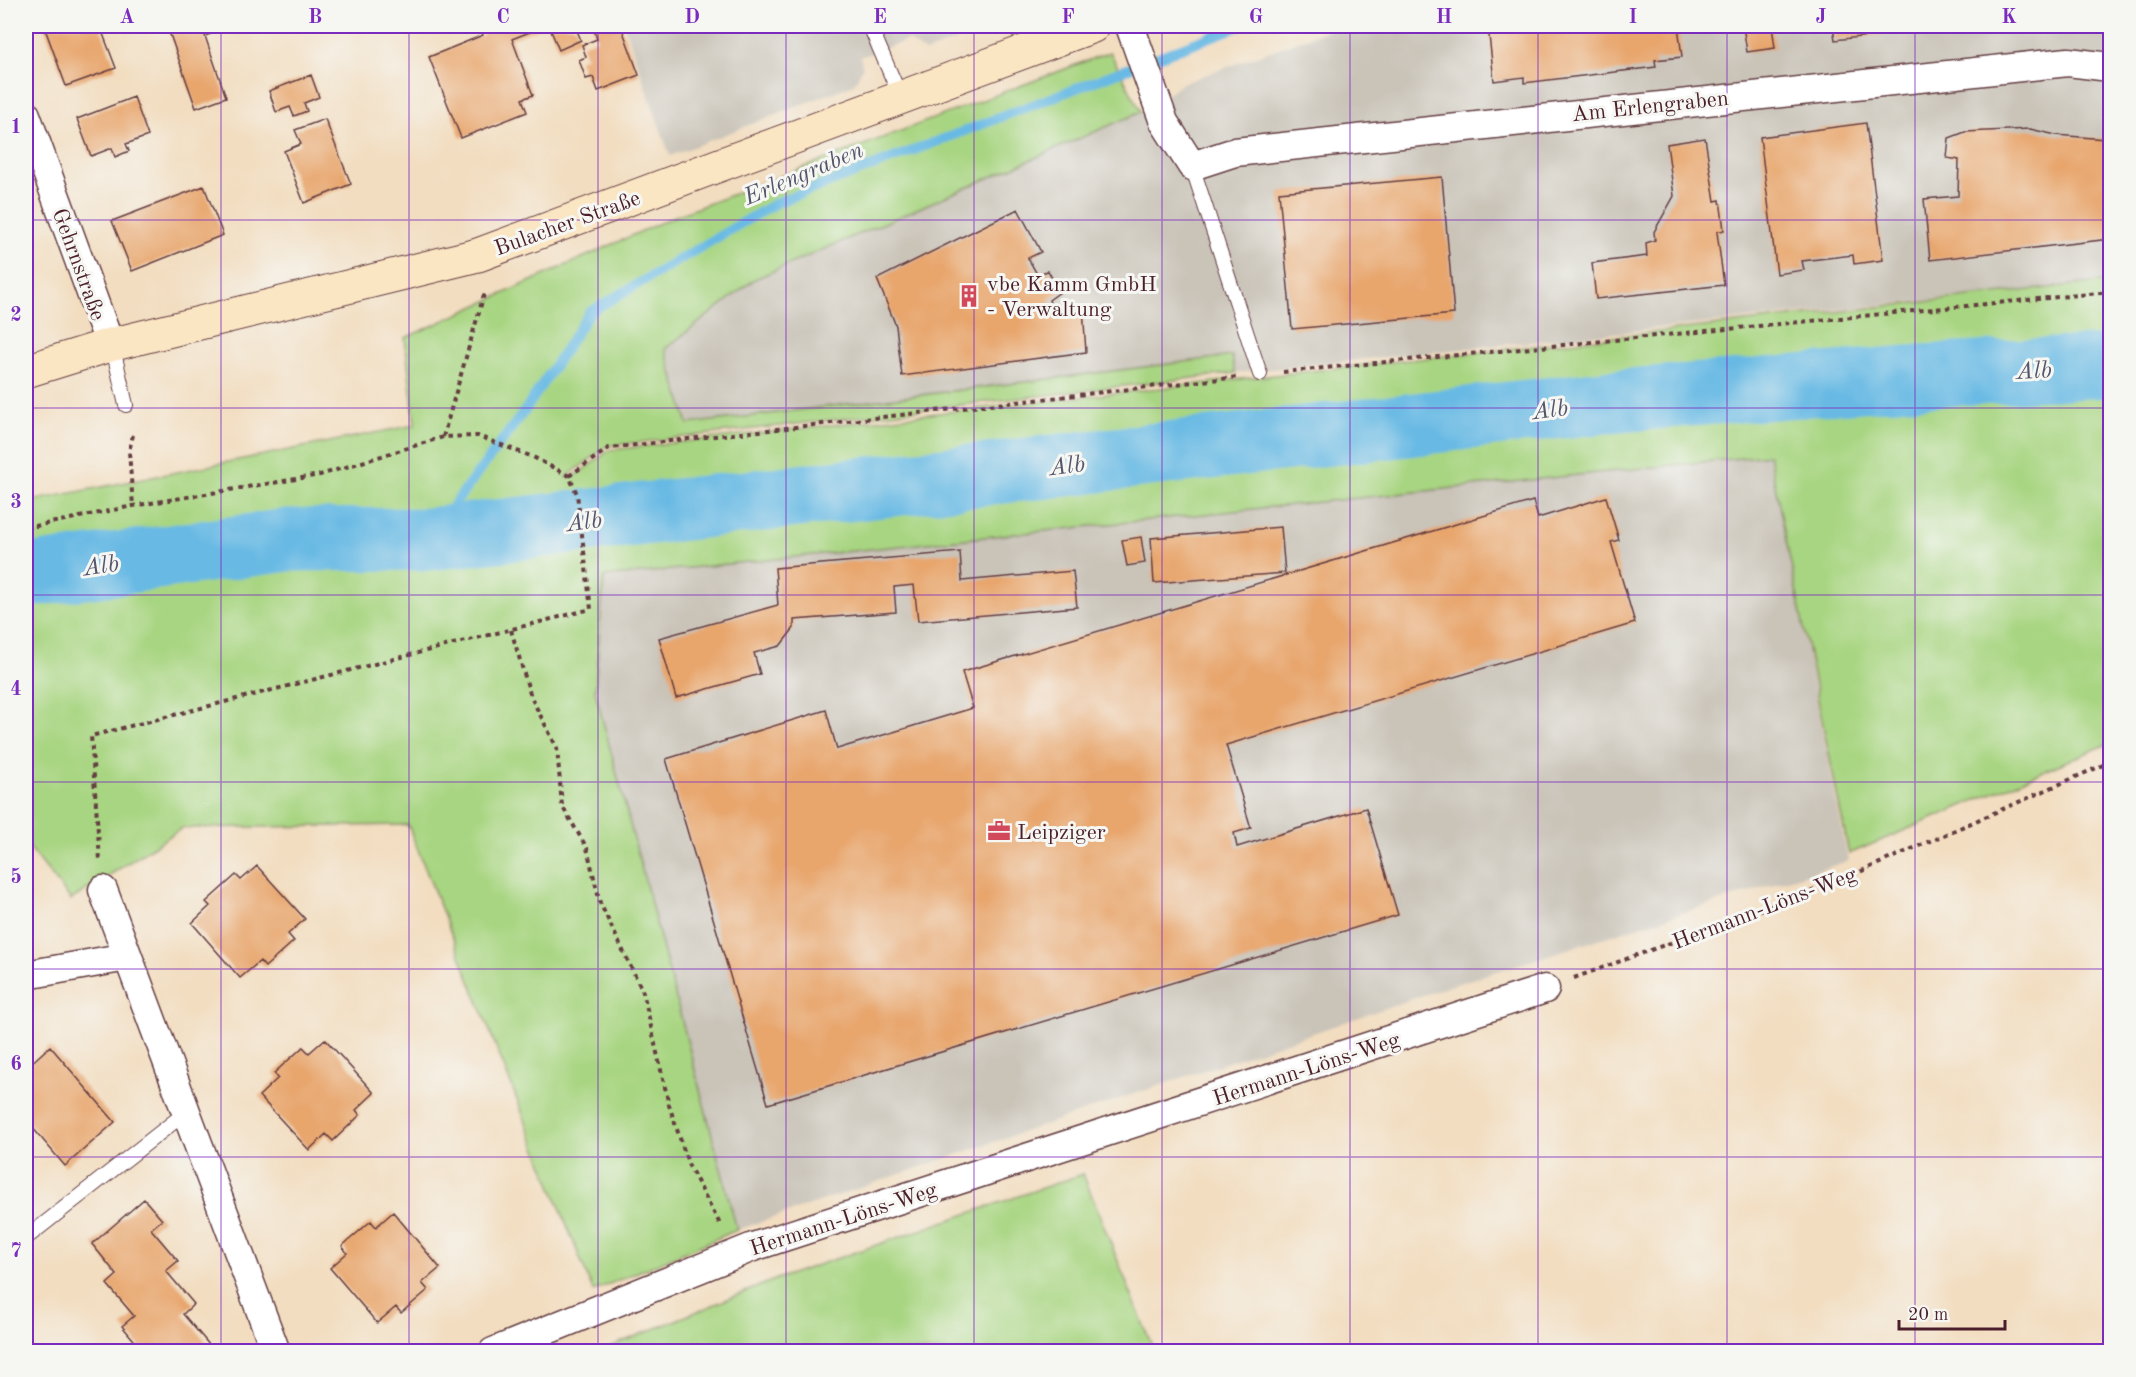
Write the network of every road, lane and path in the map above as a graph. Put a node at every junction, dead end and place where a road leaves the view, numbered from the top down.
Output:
1 (870, 26) edge
2 (1093, 26) edge
3 (1134, 35) edge
4 (2110, 67) edge
5 (902, 99) junction
6 (26, 115) edge
7 (1191, 166) junction
8 (494, 287) dead end
9 (2110, 292) edge
10 (111, 344) junction
11 (26, 371) edge
12 (1260, 374) junction
13 (126, 405) dead end
14 (133, 435) dead end
15 (443, 437) junction
16 (570, 476) junction
17 (134, 506) junction
18 (26, 528) edge
19 (511, 630) junction
20 (2110, 762) edge
21 (103, 890) joint
22 (127, 957) junction
23 (26, 975) edge
24 (1545, 989) joint
25 (185, 1113) junction
26 (26, 1238) edge
27 (735, 1253) junction
28 (276, 1352) edge
29 (493, 1352) edge

1 - 5 lane
2 - 5 street, Bulacher Straße
3 - 7 street
4 - 7 street, Am Erlengraben
5 - 10 street, Bulacher Straße
6 - 10 street, Gehrnstraße
7 - 12 lane
8 - 15 path
9 - 12 path
10 - 11 street, Bulacher Straße
10 - 13 lane
12 - 16 path
14 - 17 path
15 - 16 path
15 - 17 path
16 - 19 path
17 - 18 path
19 - 21 path
19 - 27 path
20 - 24 path, Hermann-Löns-Weg
21 - 22 street
22 - 23 street
22 - 25 street
24 - 27 street, Hermann-Löns-Weg
25 - 26 lane
25 - 28 street
27 - 29 street, Hermann-Löns-Weg

